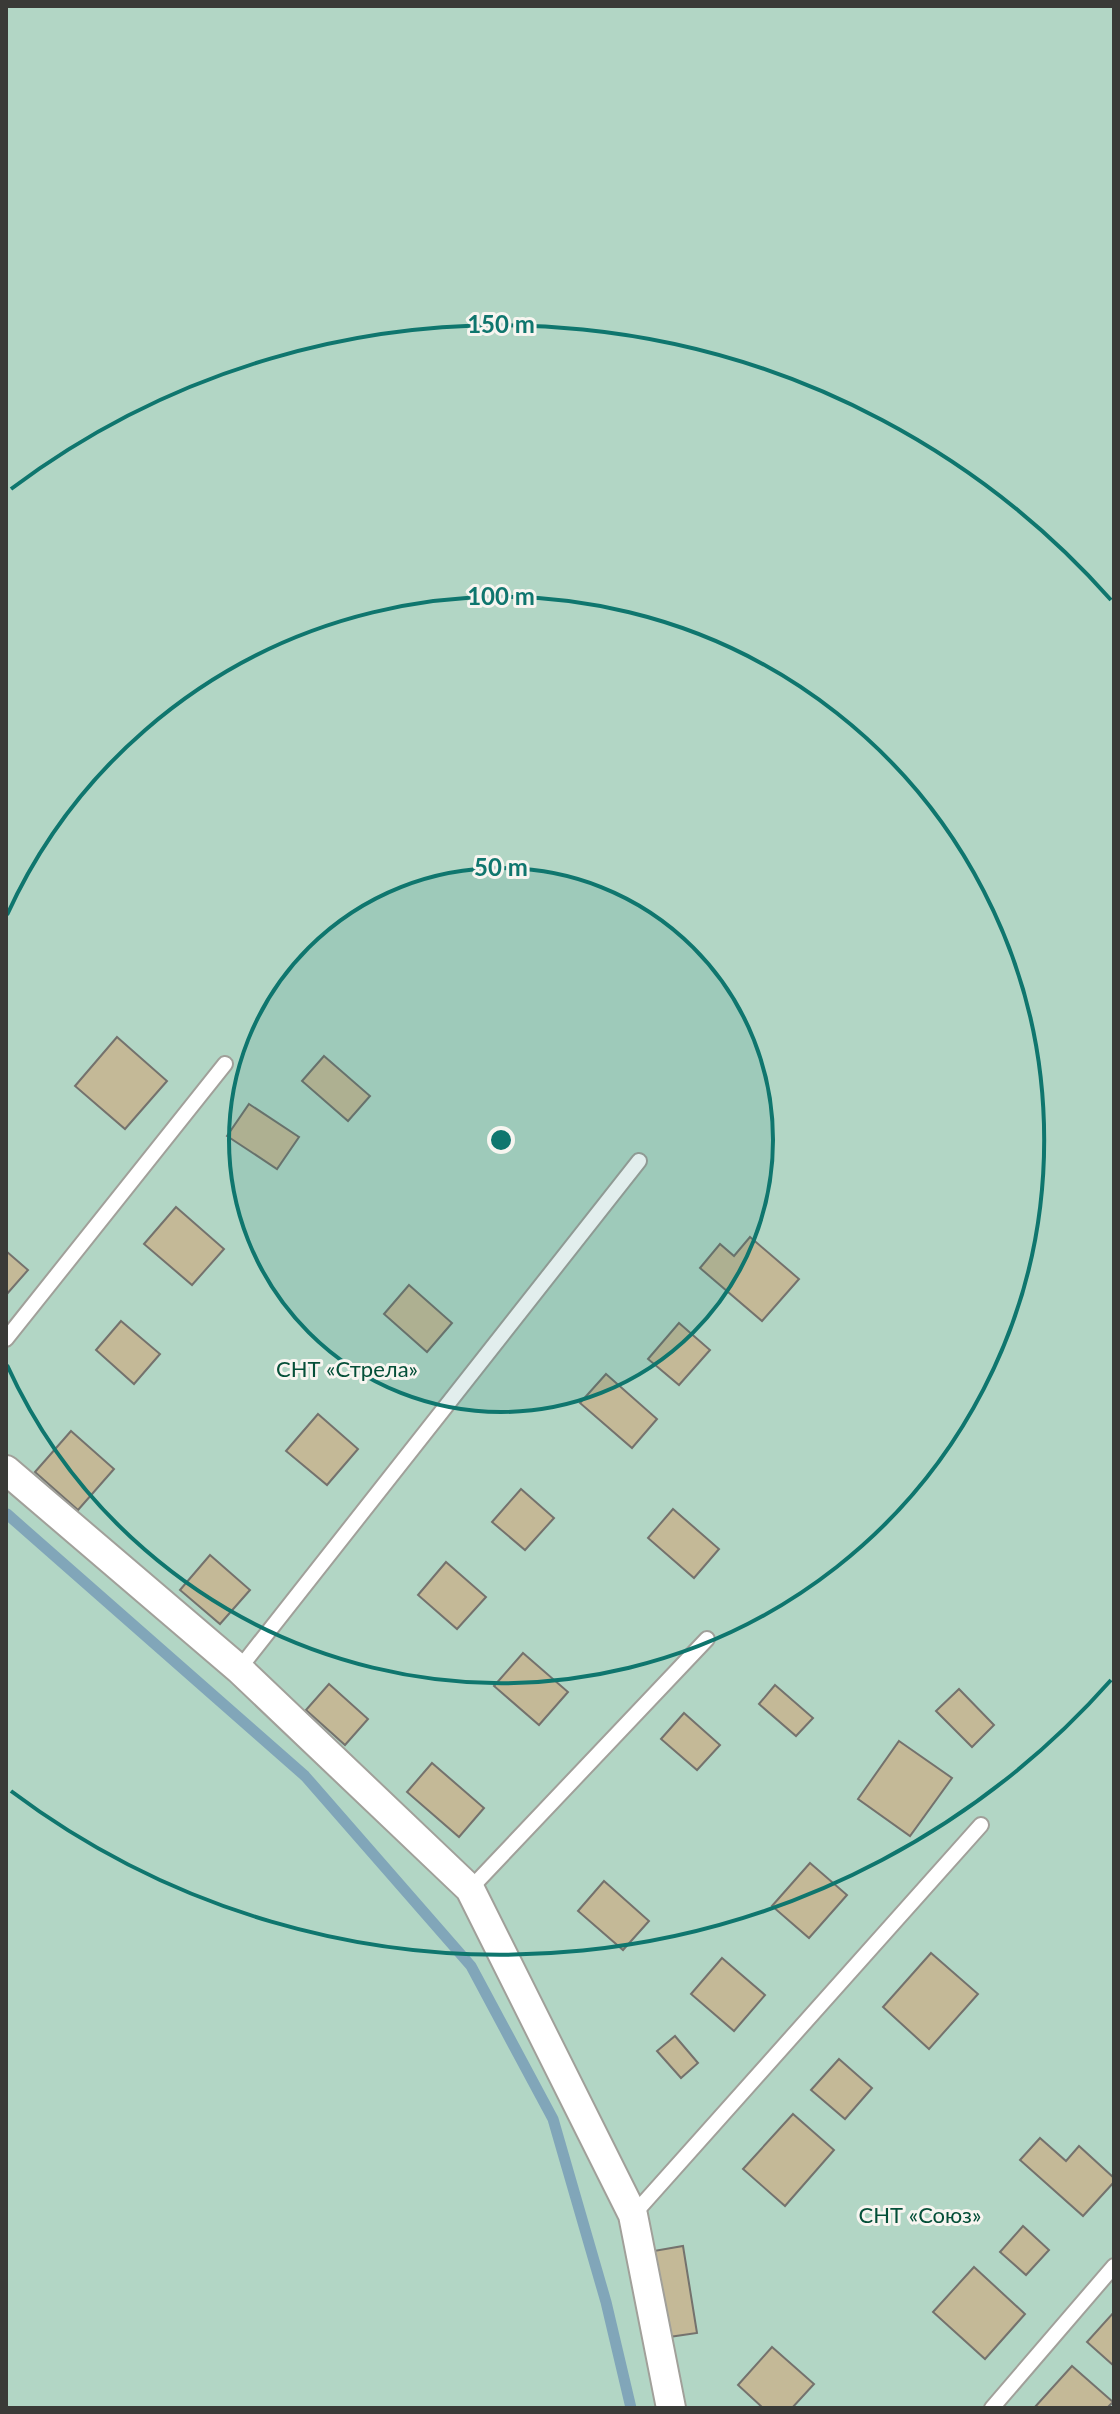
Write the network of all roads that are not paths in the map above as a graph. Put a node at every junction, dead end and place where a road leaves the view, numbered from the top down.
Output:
1 (225, 1064) dead end
2 (639, 1161) dead end
3 (6, 1339) edge
4 (6, 1470) edge
5 (707, 1639) dead end
6 (239, 1669) junction
7 (981, 1825) dead end
8 (470, 1889) junction
9 (633, 2215) junction
10 (1114, 2266) edge
11 (671, 2408) edge
12 (992, 2408) edge

1 - 3 lane
2 - 6 lane
4 - 6 street
5 - 8 lane
6 - 8 street
7 - 9 lane
8 - 9 street
9 - 11 street
10 - 12 lane

